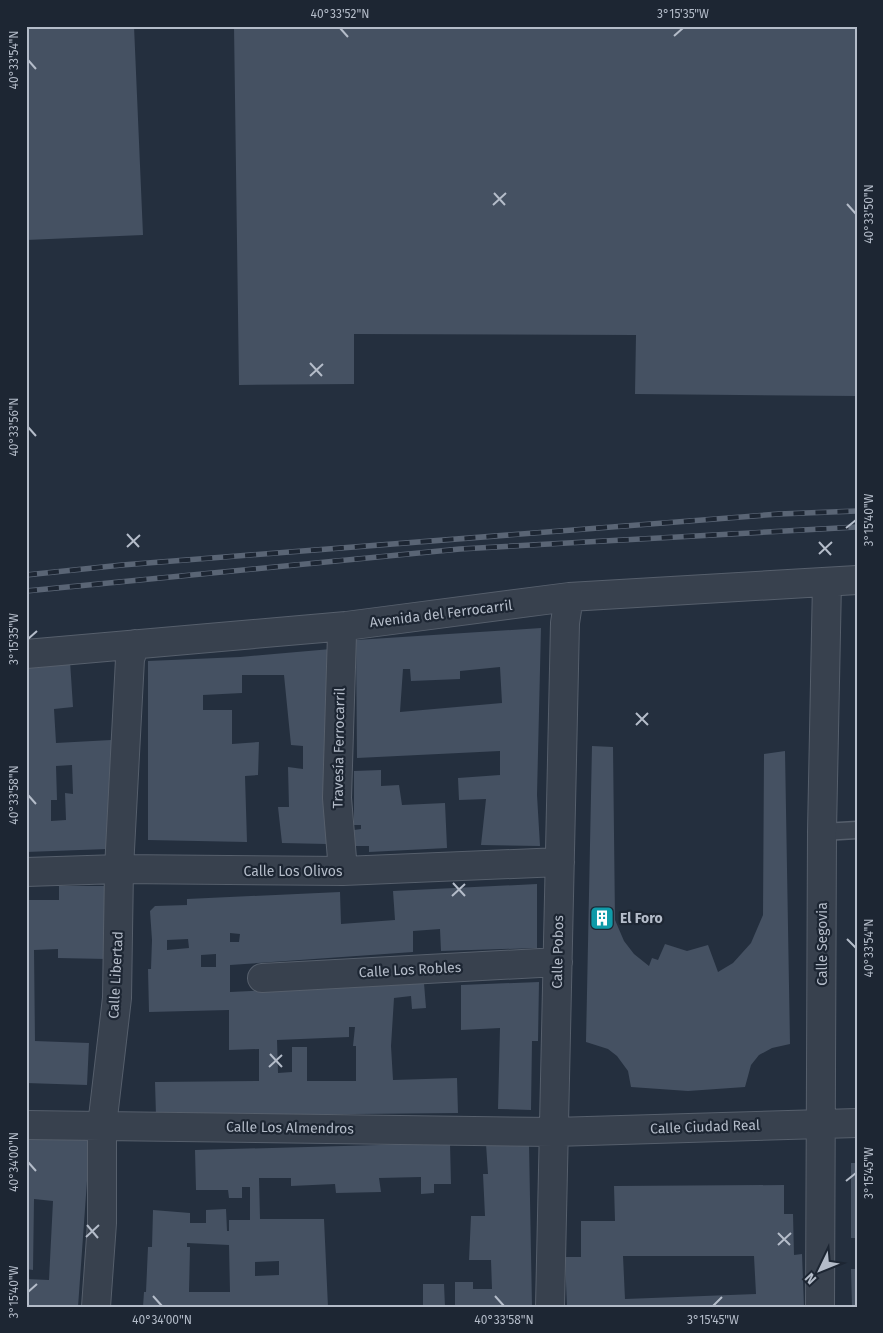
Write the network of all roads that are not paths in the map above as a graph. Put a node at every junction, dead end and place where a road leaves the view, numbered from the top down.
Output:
1 (857, 580) edge
2 (827, 582) junction
3 (569, 597) junction
4 (346, 626) junction
5 (135, 644) junction
6 (26, 654) edge
7 (857, 830) edge
8 (822, 832) junction
9 (560, 862) junction
10 (119, 869) junction
11 (343, 871) junction
12 (26, 872) edge
13 (558, 962) junction
14 (262, 978) dead end
15 (857, 1122) edge
16 (821, 1124) junction
17 (26, 1126) edge
18 (102, 1126) junction
19 (554, 1132) junction
20 (96, 1307) edge
21 (550, 1307) edge
22 (820, 1307) edge

1 - 2 street, Avenida del Ferrocarril
2 - 3 street, Avenida del Ferrocarril
2 - 8 street, Calle Segovia
3 - 4 street, Avenida del Ferrocarril
3 - 9 street, Calle Pobos
4 - 5 street, Avenida del Ferrocarril
4 - 11 street, Travesía Ferrocarril
5 - 6 street, Avenida del Ferrocarril
5 - 10 street, Calle Libertad
7 - 8 lane
8 - 16 street, Calle Segovia
9 - 11 street, Calle Los Olivos
9 - 13 street, Calle Pobos
10 - 11 street, Calle Los Olivos
10 - 12 street, Calle Los Olivos
10 - 18 street, Calle Libertad
13 - 14 street, Calle Los Robles
13 - 19 street, Calle Pobos
15 - 16 street, Calle Ciudad Real
16 - 19 street, Calle Ciudad Real
16 - 22 street, Calle Segovia
17 - 18 street, Calle Los Almendros
18 - 19 street, Calle Los Almendros
18 - 20 street, Calle Libertad
19 - 21 street, Calle Pobos

